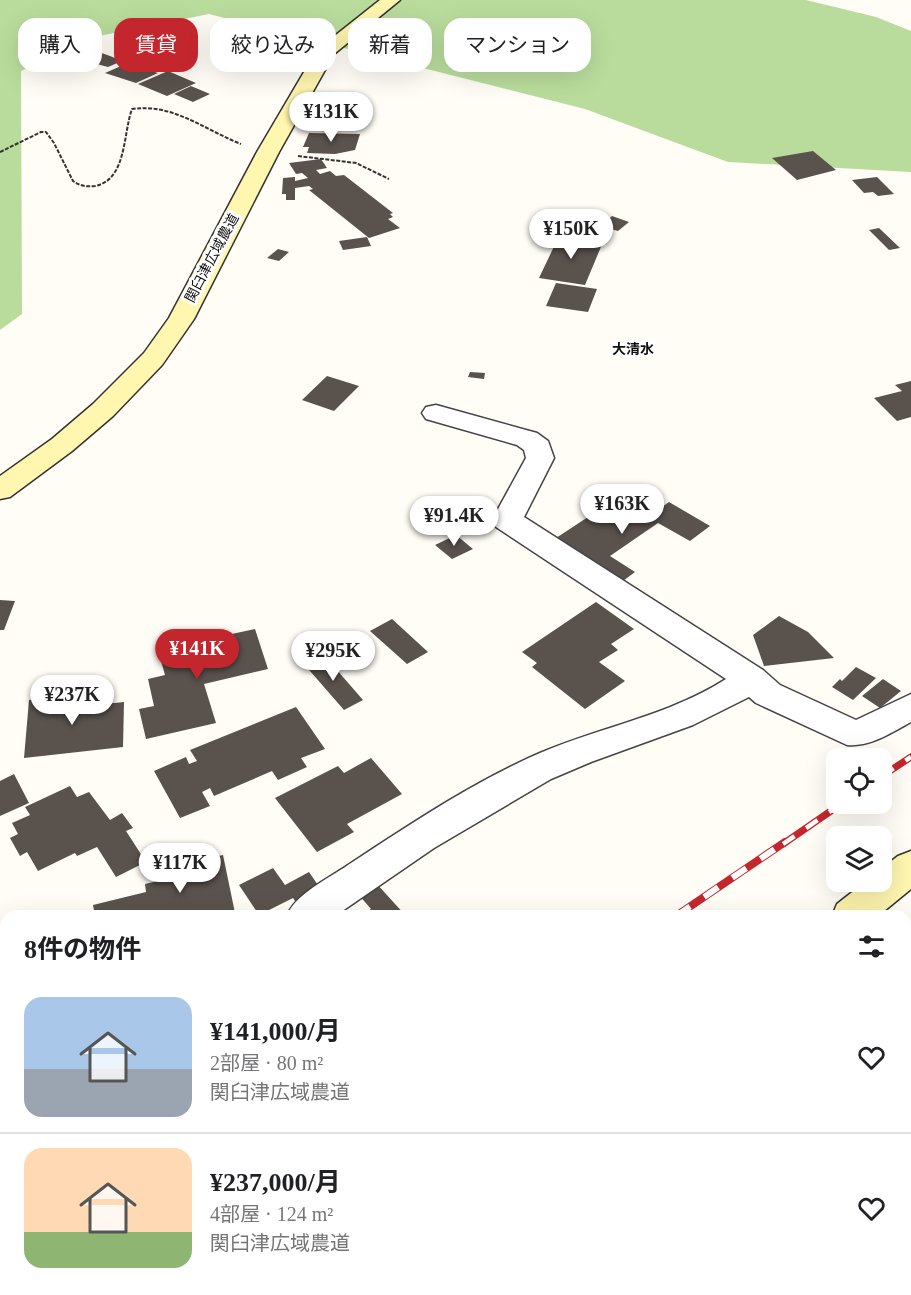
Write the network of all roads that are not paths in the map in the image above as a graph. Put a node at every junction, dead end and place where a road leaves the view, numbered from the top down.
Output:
1 (391, 0) edge
2 (436, 413) dead end
3 (0, 490) edge
4 (752, 679) junction
5 (911, 707) edge
6 (911, 867) edge
7 (314, 910) edge
8 (858, 910) edge

1 - 3 street, 関臼津広域農道
2 - 4 street
4 - 5 street
4 - 7 street
6 - 8 street

